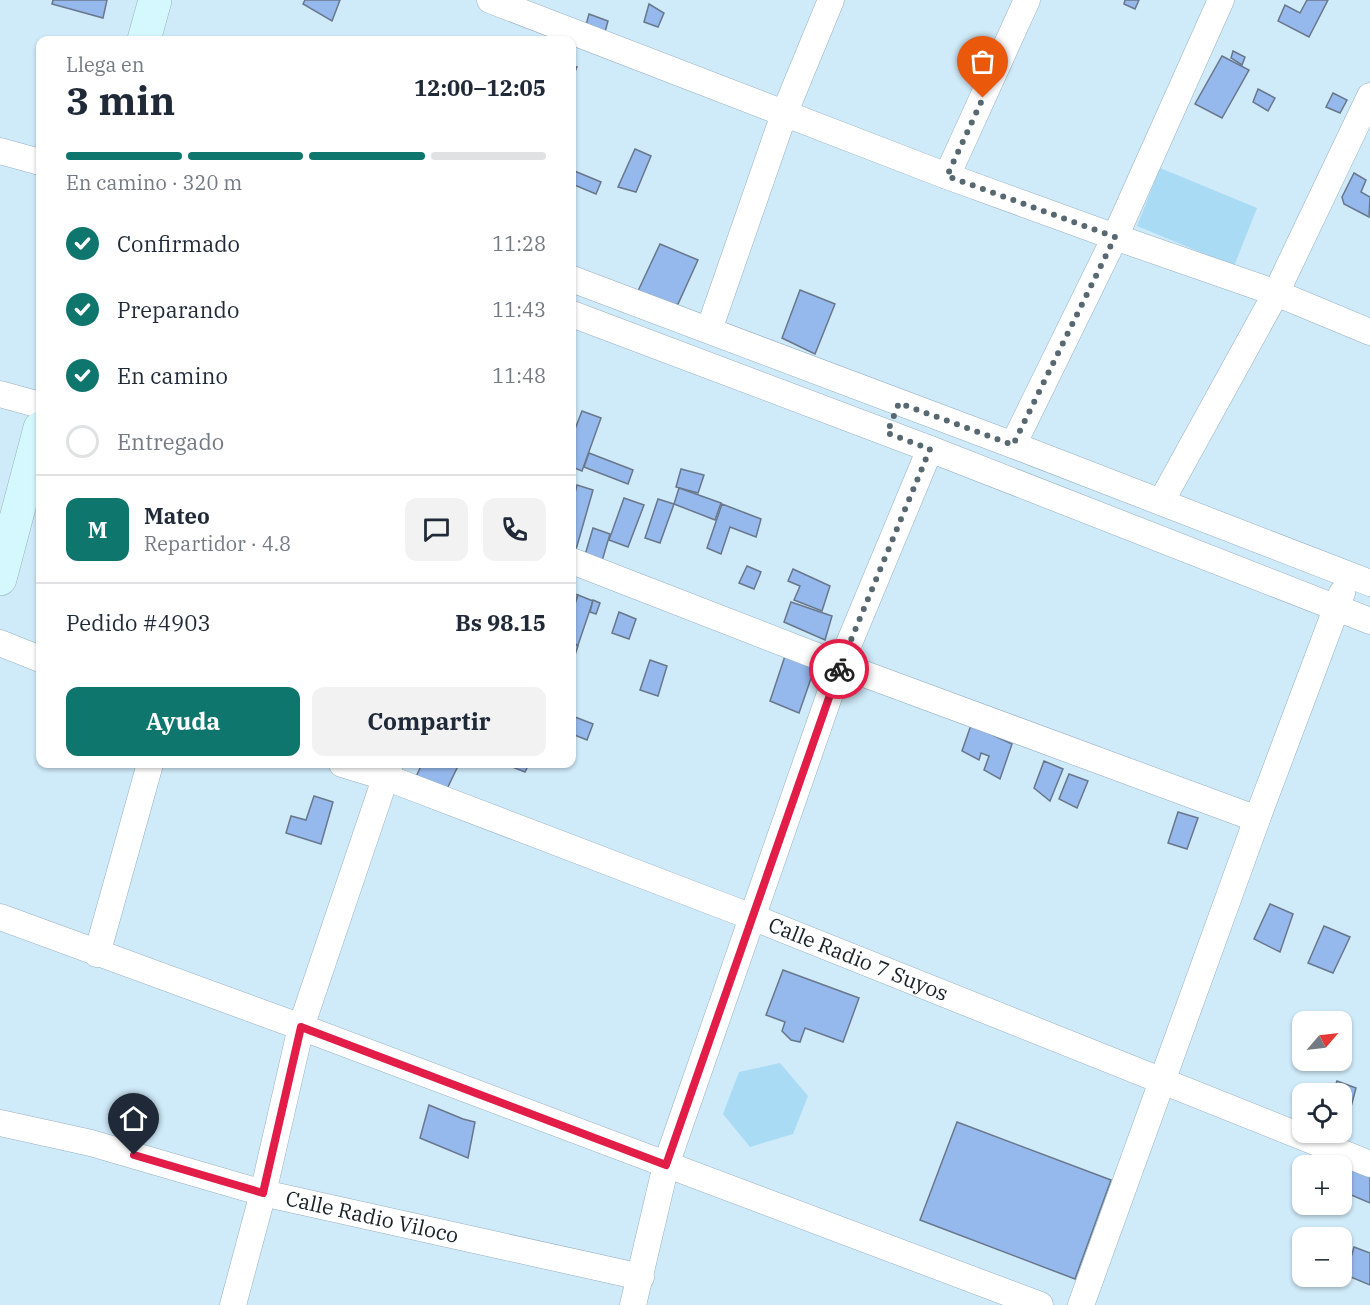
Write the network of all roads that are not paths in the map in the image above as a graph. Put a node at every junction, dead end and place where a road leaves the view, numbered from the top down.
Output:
1 (155, 0) edge
2 (490, 0) edge
3 (831, 0) edge
4 (1028, 0) edge
5 (1221, 0) edge
6 (549, 10) edge
7 (145, 36) edge
8 (1370, 96) edge
9 (784, 114) junction
10 (0, 151) edge
11 (36, 161) edge
12 (947, 176) junction
13 (1115, 237) junction
14 (576, 280) edge
15 (1276, 293) junction
16 (576, 316) edge
17 (710, 330) junction
18 (1370, 332) edge
19 (0, 394) edge
20 (899, 403) junction
21 (36, 404) edge
22 (887, 433) junction
23 (36, 443) edge
24 (1013, 445) junction
25 (930, 449) junction
26 (1161, 502) junction
27 (576, 563) edge
28 (0, 579) edge
29 (1359, 579) edge
30 (1336, 608) junction
31 (1370, 621) edge
32 (0, 643) edge
33 (36, 657) edge
34 (840, 665) junction
35 (149, 768) edge
36 (372, 768) edge
37 (387, 770) edge
38 (1257, 819) junction
39 (752, 916) junction
40 (0, 917) edge
41 (97, 954) junction
42 (301, 1027) junction
43 (1162, 1082) junction
44 (0, 1123) edge
45 (1370, 1164) edge
46 (666, 1165) junction
47 (263, 1193) junction
48 (641, 1277) junction
49 (233, 1305) edge
50 (633, 1305) edge
51 (1040, 1305) edge
52 (1081, 1305) edge

1 - 7 street
2 - 6 street
3 - 9 street
4 - 12 street
5 - 13 street
6 - 9 street
8 - 15 street
9 - 12 street
9 - 17 street
10 - 11 street
12 - 13 street
13 - 15 street
13 - 24 street
14 - 17 street
15 - 18 street
15 - 26 street
16 - 22 street
17 - 20 street
19 - 21 street
20 - 22 street
20 - 24 street
22 - 25 street
23 - 28 street
24 - 26 street
25 - 30 street
25 - 34 street
26 - 29 street
27 - 34 street
29 - 30 street
30 - 31 street
30 - 38 street
32 - 33 street
34 - 38 street
34 - 39 street
35 - 41 street
36 - 37 street, Calle Radio 7 Suyos
37 - 39 street, Calle Radio 7 Suyos
37 - 42 street
38 - 43 street
39 - 43 street, Calle Radio 7 Suyos
39 - 46 street
40 - 41 street
41 - 42 street
42 - 46 street
42 - 47 street
43 - 45 street, Calle Radio 7 Suyos
43 - 52 street
44 - 47 street, Calle Radio Viloco
46 - 48 street
46 - 51 street
47 - 48 street, Calle Radio Viloco
47 - 49 street
48 - 50 street

